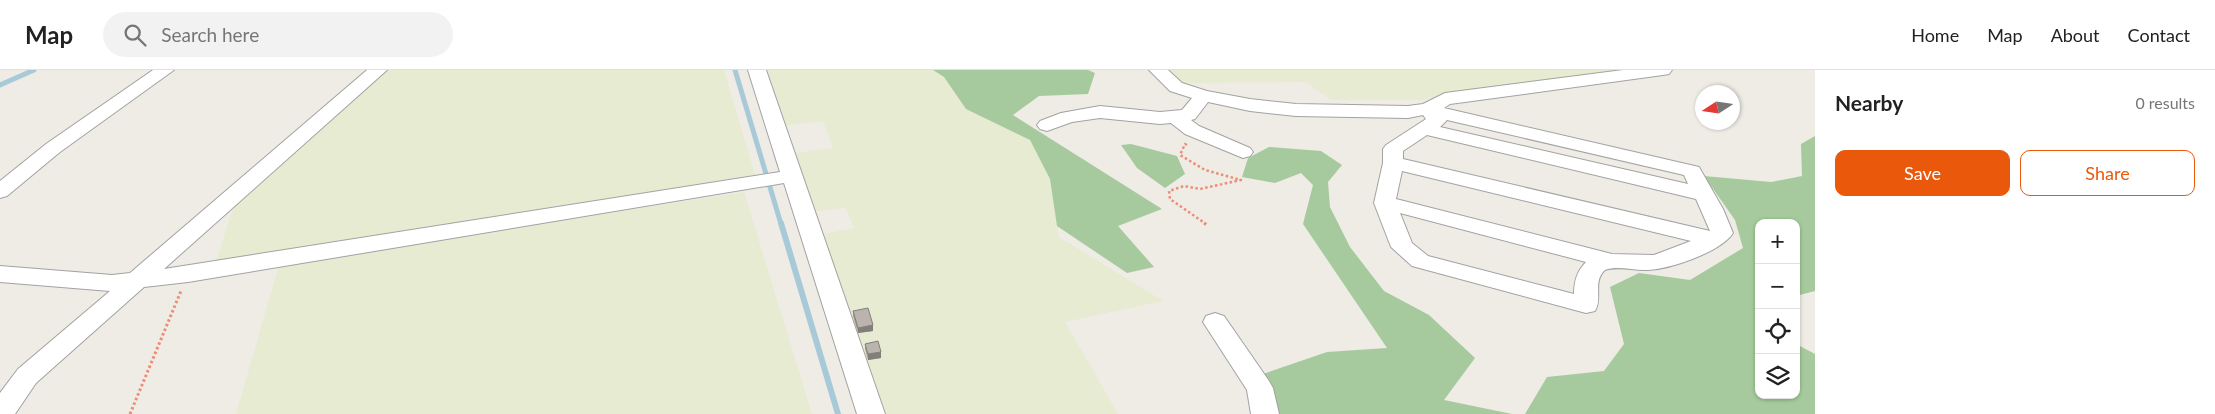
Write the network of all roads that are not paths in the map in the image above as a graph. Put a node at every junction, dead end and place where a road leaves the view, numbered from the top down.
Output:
1 (165, 70) edge
2 (378, 70) edge
3 (756, 70) edge
4 (1158, 70) edge
5 (1663, 70) edge
6 (1203, 96) junction
7 (1174, 116) junction
8 (1426, 119) junction
9 (1046, 125) dead end
10 (1243, 152) dead end
11 (1392, 163) junction
12 (792, 176) junction
13 (0, 192) edge
14 (1385, 203) junction
15 (1713, 239) junction
16 (1606, 260) junction
17 (0, 274) edge
18 (137, 280) junction
19 (1215, 322) dead end
20 (0, 414) edge
21 (871, 414) edge
22 (1264, 414) edge

1 - 13 street
2 - 18 street
3 - 12 street
4 - 6 street
5 - 8 street
6 - 7 street
6 - 8 street
7 - 9 street
7 - 10 street
8 - 11 street
8 - 15 street
11 - 14 street
11 - 15 street
12 - 18 street
12 - 21 street
14 - 16 street
14 - 16 street
15 - 16 street
17 - 18 street
18 - 20 street
19 - 22 street

